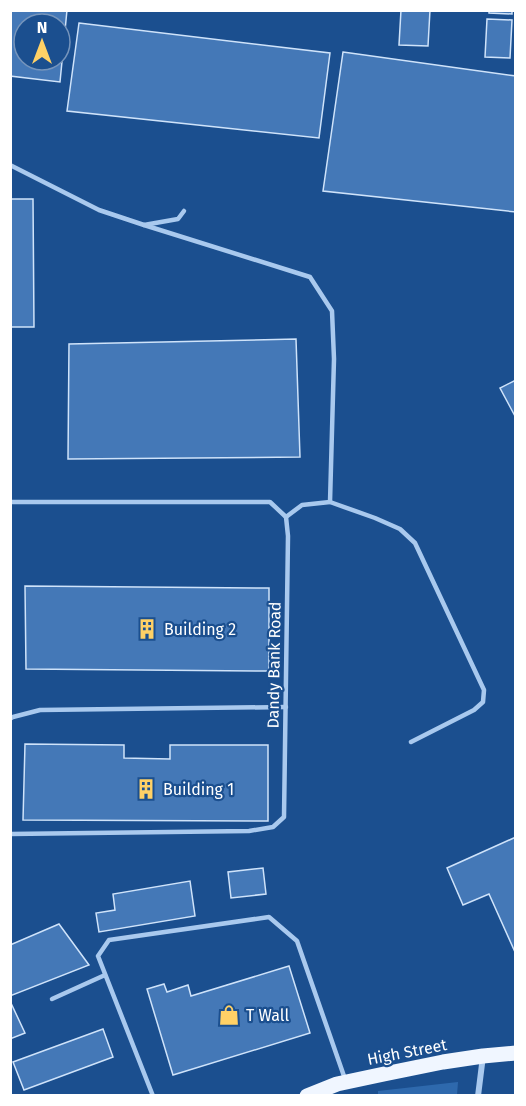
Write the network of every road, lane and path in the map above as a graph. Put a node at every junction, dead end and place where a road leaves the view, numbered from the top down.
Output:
1 (10, 165) edge
2 (184, 211) dead end
3 (144, 225) junction
4 (10, 502) edge
5 (330, 502) junction
6 (286, 517) junction
7 (286, 707) junction
8 (10, 719) edge
9 (411, 741) dead end
10 (10, 834) edge
11 (105, 975) junction
12 (52, 999) dead end
13 (516, 1053) edge
14 (483, 1056) junction
15 (346, 1082) junction
16 (153, 1095) edge
17 (311, 1095) edge
18 (478, 1095) edge

1 - 3 lane
2 - 3 lane
3 - 5 lane
4 - 6 lane
5 - 6 lane
5 - 9 lane
6 - 7 lane, Dandy Bank Road
7 - 8 lane
7 - 10 lane, Dandy Bank Road
11 - 12 lane
11 - 15 lane
11 - 16 lane
13 - 14 main road, High Street
14 - 15 main road, High Street
14 - 18 street
15 - 17 main road, High Street

